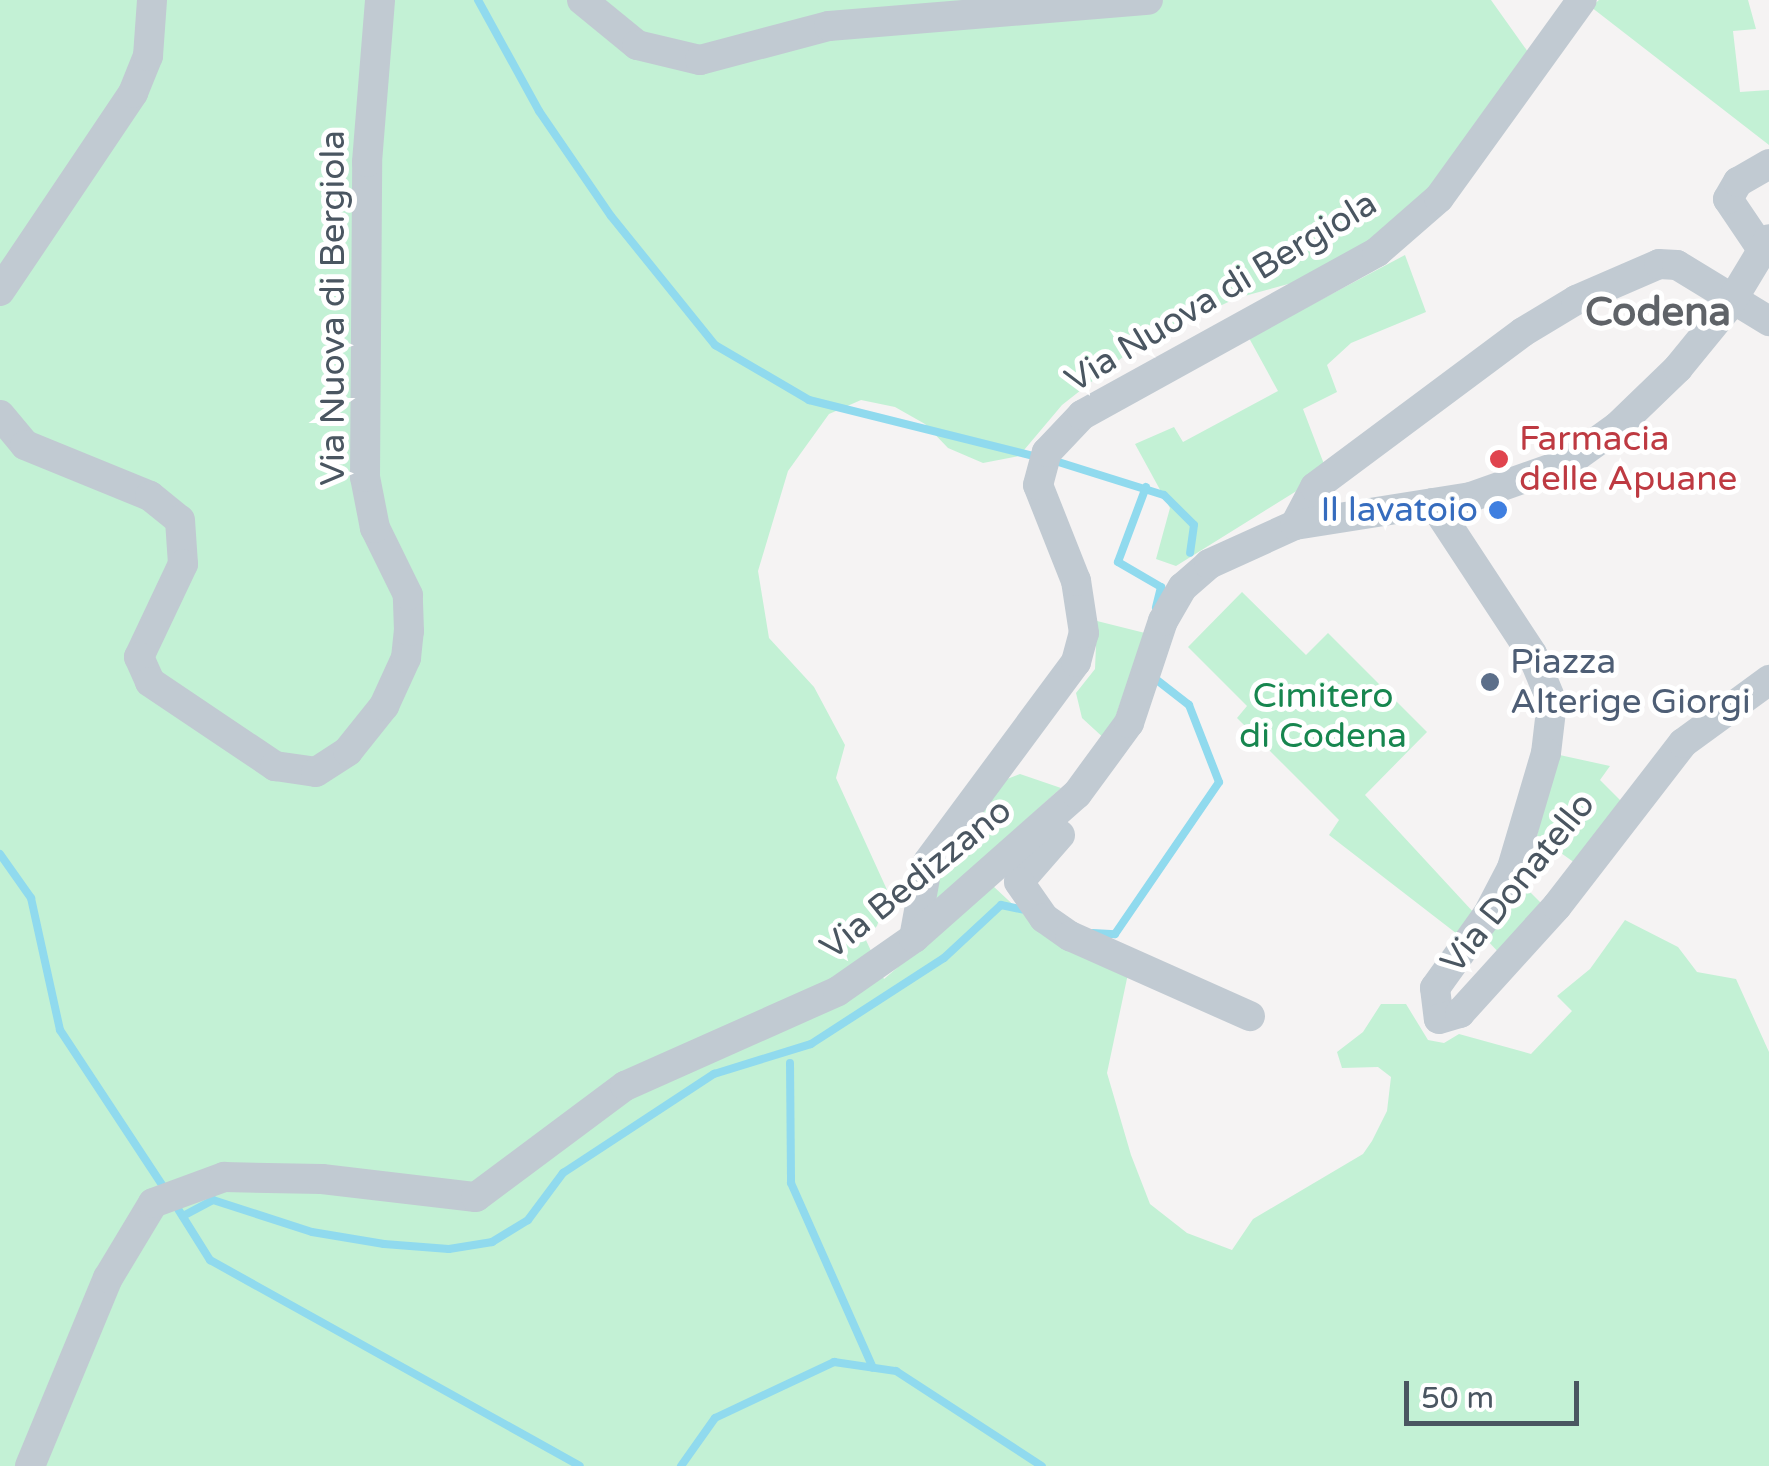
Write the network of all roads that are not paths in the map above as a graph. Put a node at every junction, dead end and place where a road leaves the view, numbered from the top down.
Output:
1 (152, 0) edge
2 (380, 0) edge
3 (582, 0) edge
4 (1148, 0) edge
5 (1582, 0) edge
6 (1769, 164) edge
7 (1765, 243) edge
8 (0, 291) edge
9 (1730, 304) junction
10 (1769, 321) edge
11 (0, 415) edge
12 (1433, 503) junction
13 (1295, 525) junction
14 (1769, 680) edge
15 (1078, 794) junction
16 (914, 938) junction
17 (1250, 1016) dead end
18 (30, 1466) edge

1 - 8 street
2 - 11 street, Via Nuova di Bergiola
3 - 4 street
5 - 16 street, Via Nuova di Bergiola
6 - 7 street
7 - 9 street, Via Bedizzano
9 - 10 street
9 - 12 street, Via Bedizzano
9 - 13 street
12 - 13 street, Via Bedizzano
12 - 14 street, Via Donatello
13 - 15 street, Via Bedizzano
15 - 16 street, Via Bedizzano
15 - 17 street
16 - 18 street, Via Bedizzano

